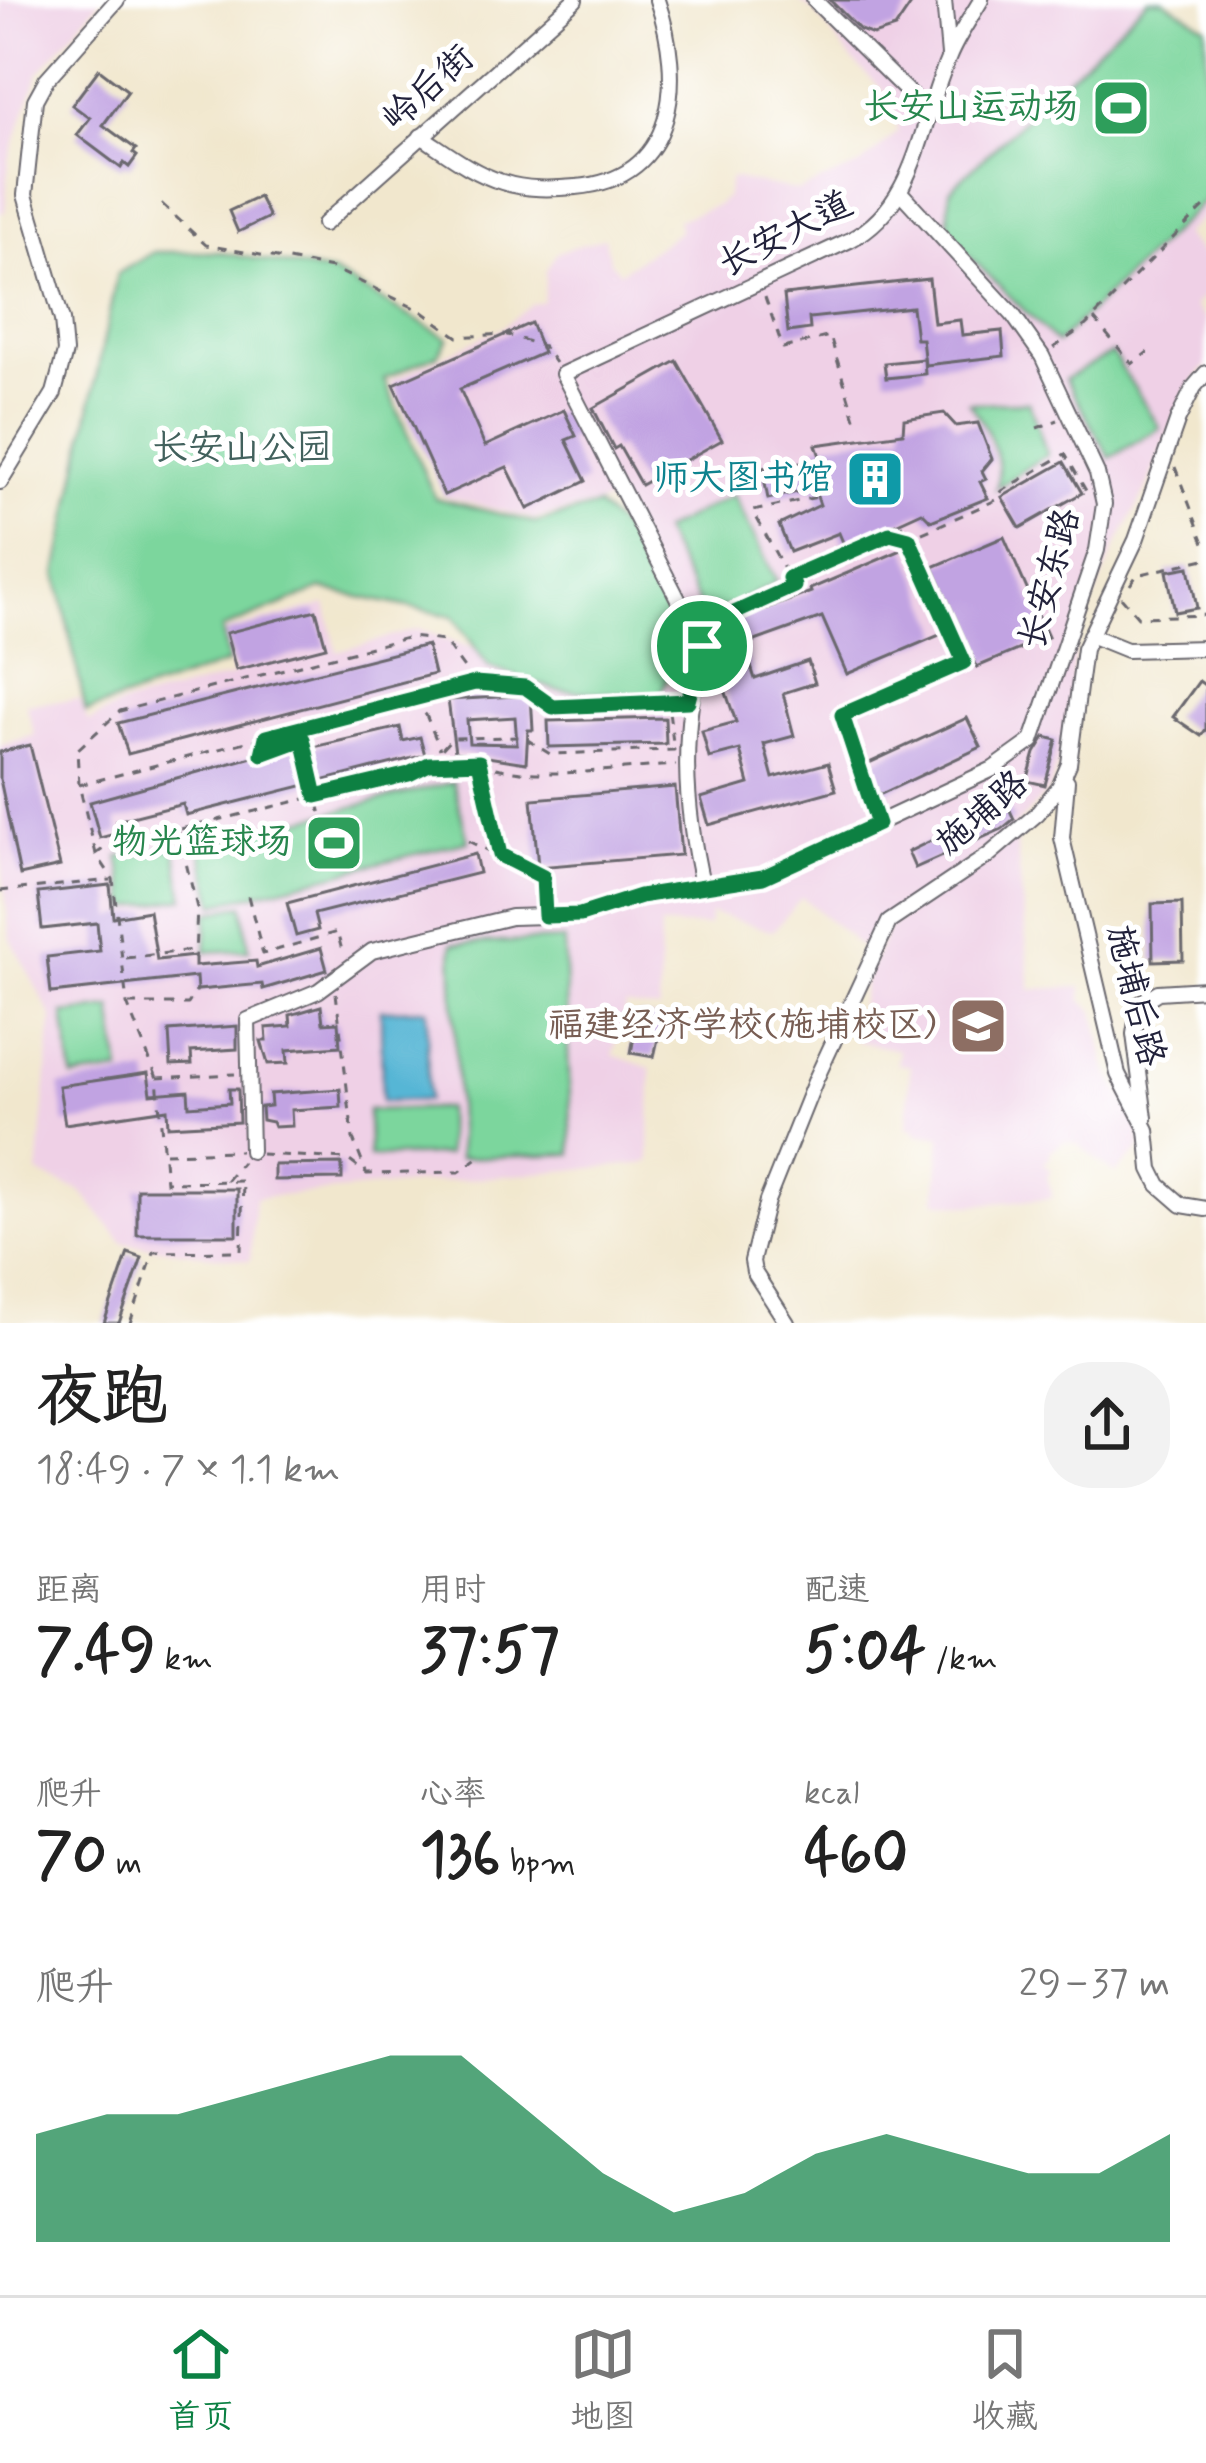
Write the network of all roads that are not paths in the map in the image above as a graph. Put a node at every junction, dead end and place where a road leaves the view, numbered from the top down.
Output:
1 (117, 0) edge
2 (575, 0) edge
3 (657, 0) edge
4 (814, 0) edge
5 (944, 0) edge
6 (981, 0) edge
7 (949, 56) junction
8 (928, 112) junction
9 (421, 136) junction
10 (901, 193) junction
11 (324, 224) dead end
12 (1206, 373) edge
13 (0, 482) edge
14 (1090, 635) junction
15 (1206, 648) edge
16 (1070, 764) junction
17 (703, 888) junction
18 (1206, 989) edge
19 (1147, 1130) junction
20 (251, 1151) road end
21 (1206, 1209) edge
22 (787, 1323) edge

1 - 13 street
2 - 9 street, 岭后街
3 - 9 street
4 - 8 street
5 - 7 street
6 - 7 street, 长安大道
7 - 8 street, 长安大道
8 - 10 street, 长安大道
9 - 11 street, 岭后街
10 - 17 street, 长安大道
10 - 17 street, 长安东路
12 - 14 street, 施埔路
14 - 15 street
14 - 16 street, 施埔路
16 - 19 street, 施埔后路
16 - 22 street, 施埔路
17 - 20 street, 长安东路
18 - 19 street
19 - 21 street, 施埔后路

